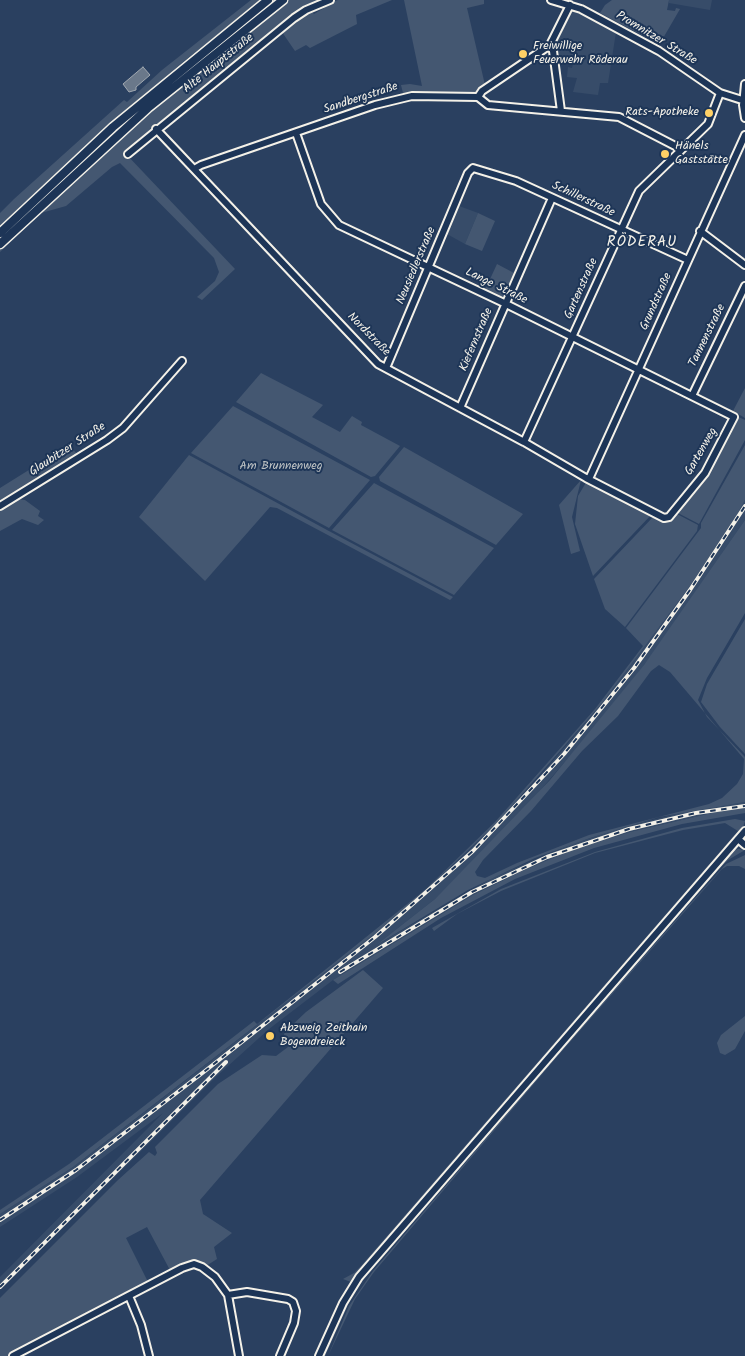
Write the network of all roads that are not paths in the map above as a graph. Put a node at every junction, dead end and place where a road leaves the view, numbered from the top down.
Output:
1 (268, 0) edge
2 (283, 0) edge
3 (330, 0) edge
4 (551, 0) edge
5 (570, 5) junction
6 (550, 45) junction
7 (745, 84) edge
8 (720, 93) junction
9 (478, 97) junction
10 (744, 100) edge
11 (561, 111) junction
12 (745, 118) edge
13 (156, 129) junction
14 (296, 133) junction
15 (745, 135) edge
16 (681, 149) junction
17 (128, 154) dead end
18 (194, 170) junction
19 (468, 173) joint
20 (552, 198) junction
21 (621, 229) junction
22 (700, 231) junction
23 (0, 232) edge
24 (0, 244) edge
25 (688, 260) junction
26 (745, 265) edge
27 (429, 267) junction
28 (745, 286) edge
29 (504, 303) junction
30 (573, 337) junction
31 (182, 361) dead end
32 (386, 368) junction
33 (638, 370) junction
34 (692, 396) junction
35 (460, 408) junction
36 (734, 417) joint
37 (524, 442) junction
38 (589, 479) junction
39 (0, 506) edge
40 (666, 518) joint
41 (745, 831) edge
42 (738, 839) junction
43 (745, 845) edge
44 (228, 1295) junction
45 (129, 1296) junction
46 (13, 1356) edge
47 (149, 1356) edge
48 (239, 1356) edge
49 (280, 1356) edge
50 (319, 1356) edge

1 - 23 main road
2 - 24 main road
3 - 13 street, Alte Hauptstraße
4 - 5 street, Promnitzer Straße
5 - 6 street
5 - 8 street, Promnitzer Straße
6 - 9 street
6 - 11 street
7 - 10 street
8 - 10 street, Promnitzer Straße
8 - 16 street, Gartenstraße
9 - 11 street, Sandbergstraße
9 - 14 street, Sandbergstraße
10 - 12 street
11 - 16 street, Sandbergstraße
13 - 17 street, Alte Hauptstraße
13 - 18 street, Nordstraße
14 - 18 street, Sandbergstraße
14 - 27 street, Lange Straße
15 - 22 street, Grundstraße
16 - 21 street, Gartenstraße
18 - 32 street, Nordstraße
19 - 20 street, Schillerstraße
19 - 27 street, Neusiedlerstraße
20 - 21 street, Schillerstraße
20 - 29 street, Kiefernstraße
21 - 25 street, Schillerstraße
21 - 30 street, Gartenstraße
22 - 25 street, Grundstraße
22 - 26 street
25 - 33 street, Grundstraße
27 - 29 street, Lange Straße
27 - 32 street, Neusiedlerstraße
28 - 34 street, Tannenstraße
29 - 30 street, Lange Straße
29 - 35 street, Kiefernstraße
30 - 33 street, Lange Straße
30 - 37 street, Gartenstraße
31 - 39 street, Glaubitzer Straße
32 - 35 street, Nordstraße
33 - 34 street, Lange Straße
33 - 38 street, Grundstraße
34 - 36 street, Lange Straße
35 - 37 street, Nordstraße
36 - 40 street, Gartenweg
37 - 38 street, Nordstraße
38 - 40 street, Nordstraße
41 - 42 street
42 - 43 street
42 - 50 street
44 - 45 street
44 - 48 street
44 - 49 street
45 - 46 street
45 - 47 street

